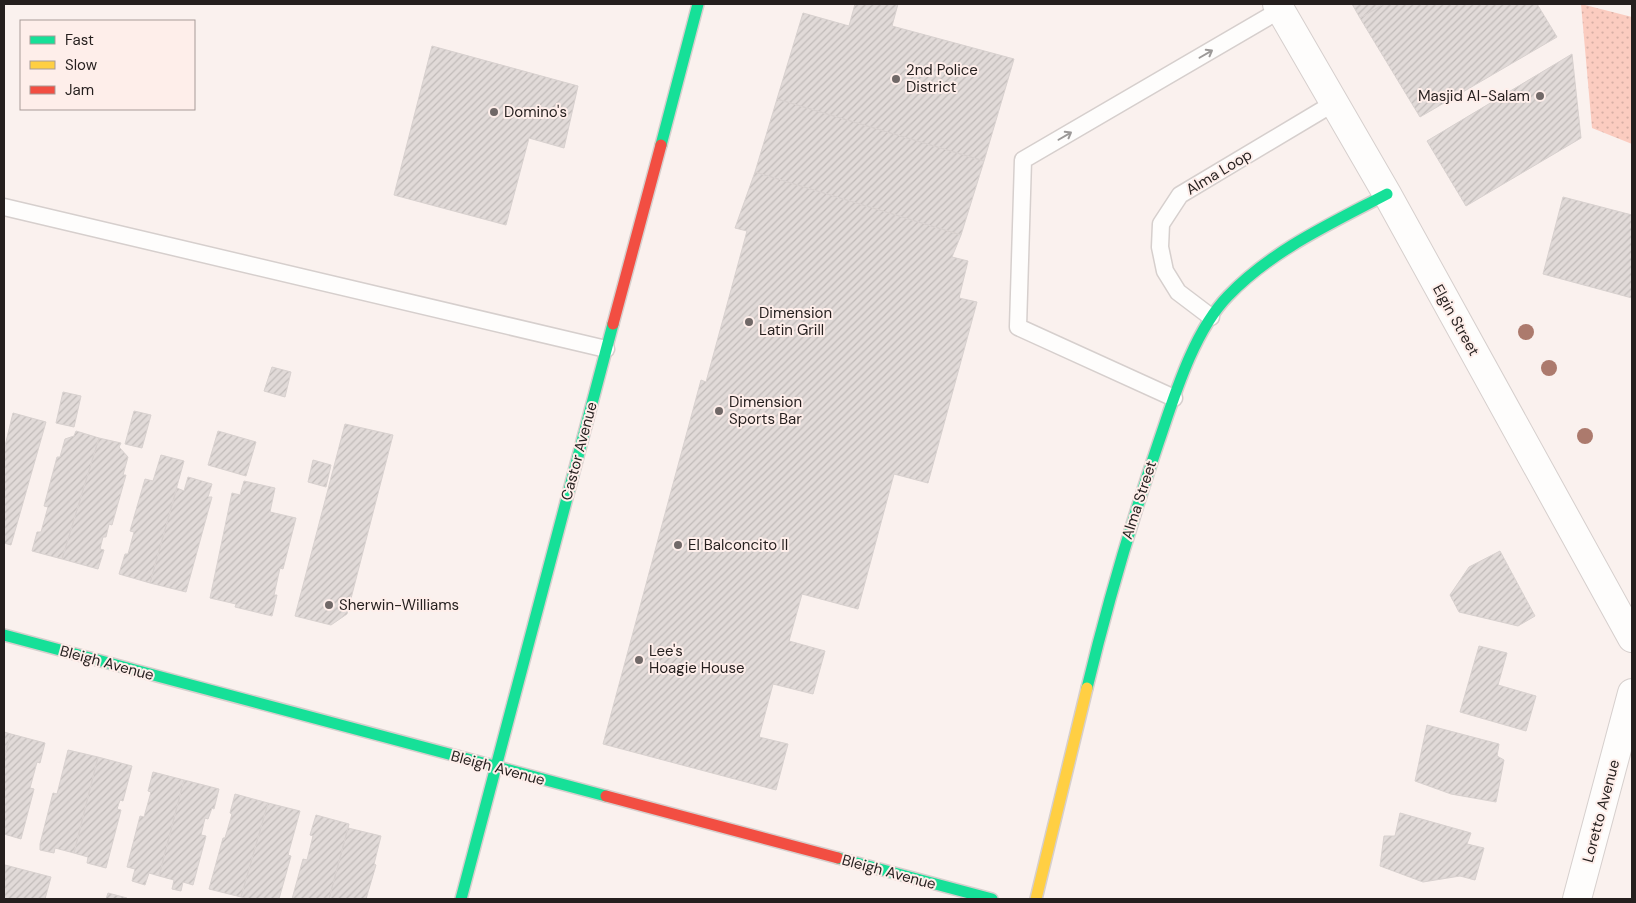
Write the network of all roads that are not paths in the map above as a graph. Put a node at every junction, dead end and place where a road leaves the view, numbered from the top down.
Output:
1 (698, 4) edge
2 (1278, 7) edge
3 (1334, 102) junction
4 (1387, 194) junction
5 (4, 208) edge
6 (1211, 317) junction
7 (606, 349) junction
8 (1174, 398) junction
9 (4, 636) edge
10 (1632, 638) edge
11 (1632, 693) edge
12 (496, 767) junction
13 (461, 899) edge
14 (992, 899) edge
15 (1036, 899) edge
16 (1577, 899) edge

1 - 7 street, Castor Avenue
2 - 3 street, Elgin Street
8 -> 2 lane
3 - 4 street, Elgin Street
3 - 6 lane, Alma Loop
4 - 6 street, Alma Street
4 - 10 street, Elgin Street
5 - 7 lane
6 - 8 street, Alma Street
7 - 12 street, Castor Avenue
8 - 15 street, Alma Street
9 - 12 street, Bleigh Avenue
11 - 16 street, Loretto Avenue
12 - 13 street, Castor Avenue
12 - 14 street, Bleigh Avenue

